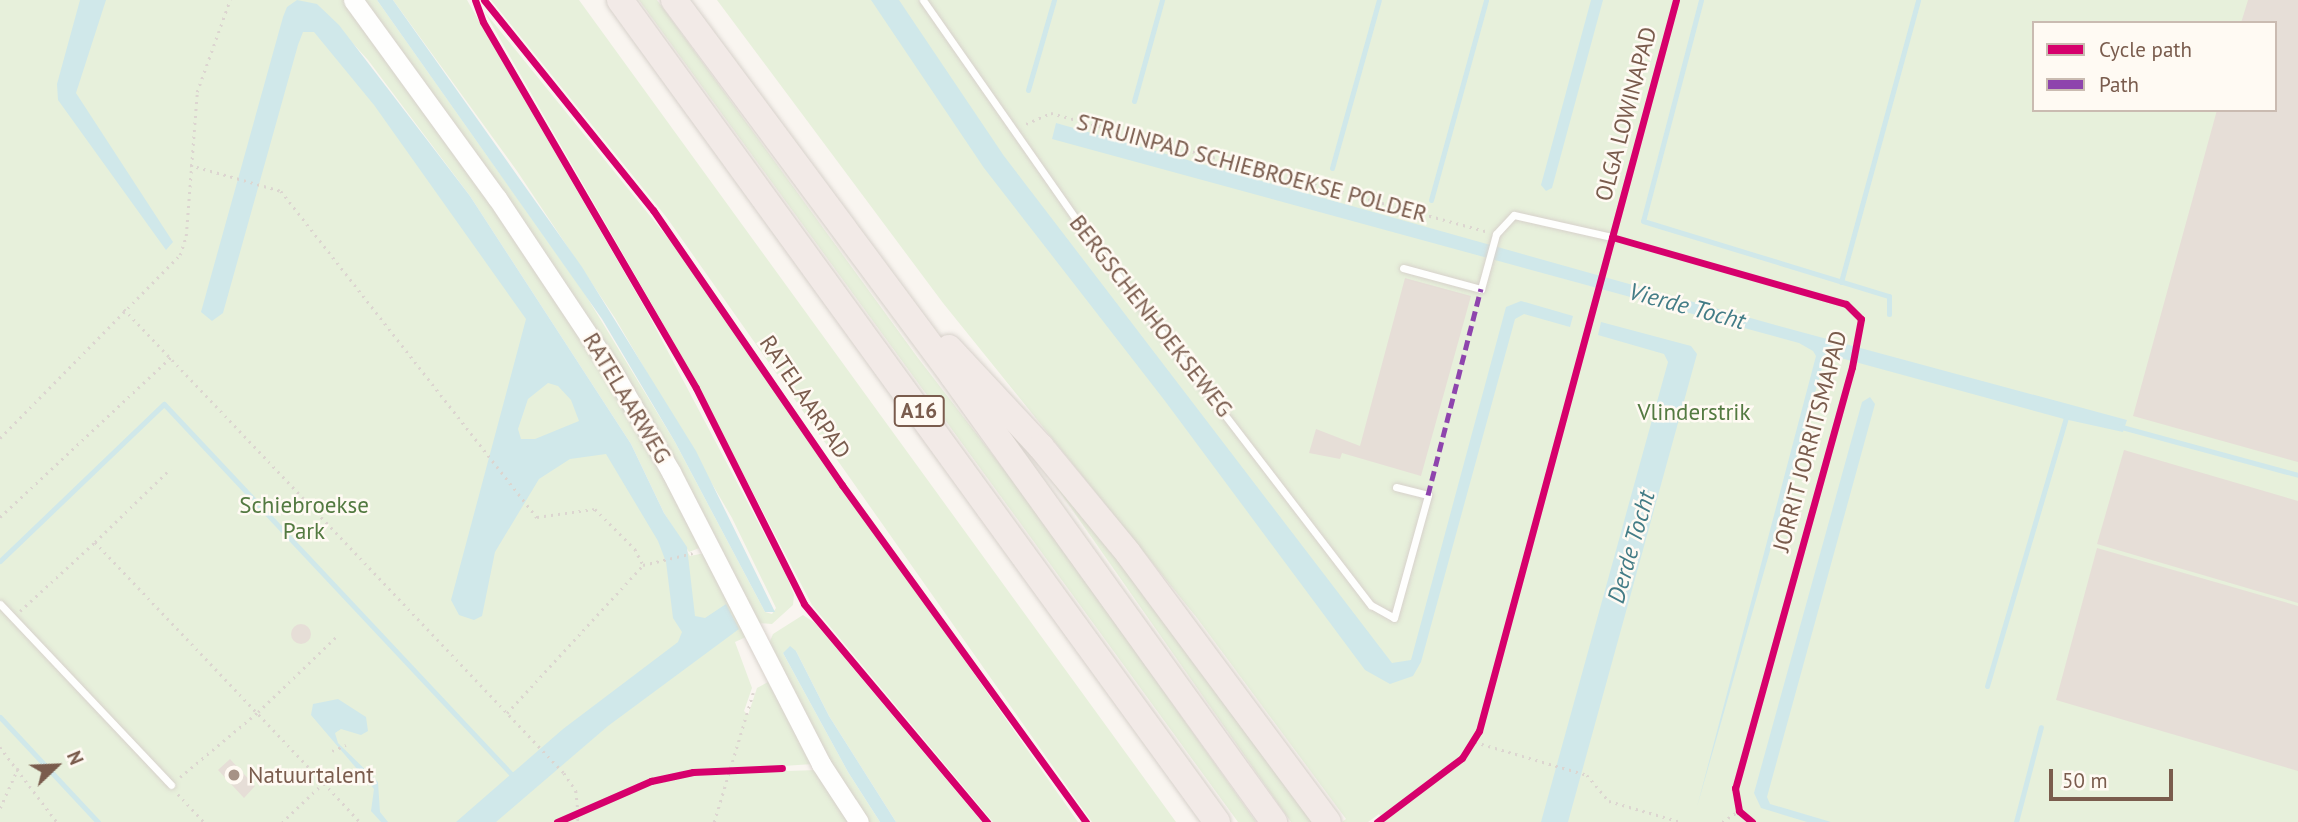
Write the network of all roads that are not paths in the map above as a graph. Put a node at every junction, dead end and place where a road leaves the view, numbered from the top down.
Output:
1 (353, 0) edge
2 (620, 0) edge
3 (674, 0) edge
4 (923, 0) edge
5 (1612, 237) dead end
6 (1404, 268) dead end
7 (876, 276) junction
8 (1396, 487) dead end
9 (0, 604) edge
10 (170, 785) road end
11 (859, 822) edge
12 (1217, 822) edge
13 (1274, 822) edge
14 (1328, 822) edge

1 - 11 street, RATELAARWEG
2 - 12 highway, A16
3 - 7 highway, A16
4 - 8 lane, BERGSCHENHOEKSEWEG
5 - 6 lane
7 - 13 highway, A16
7 - 14 highway, A16
9 - 10 lane

